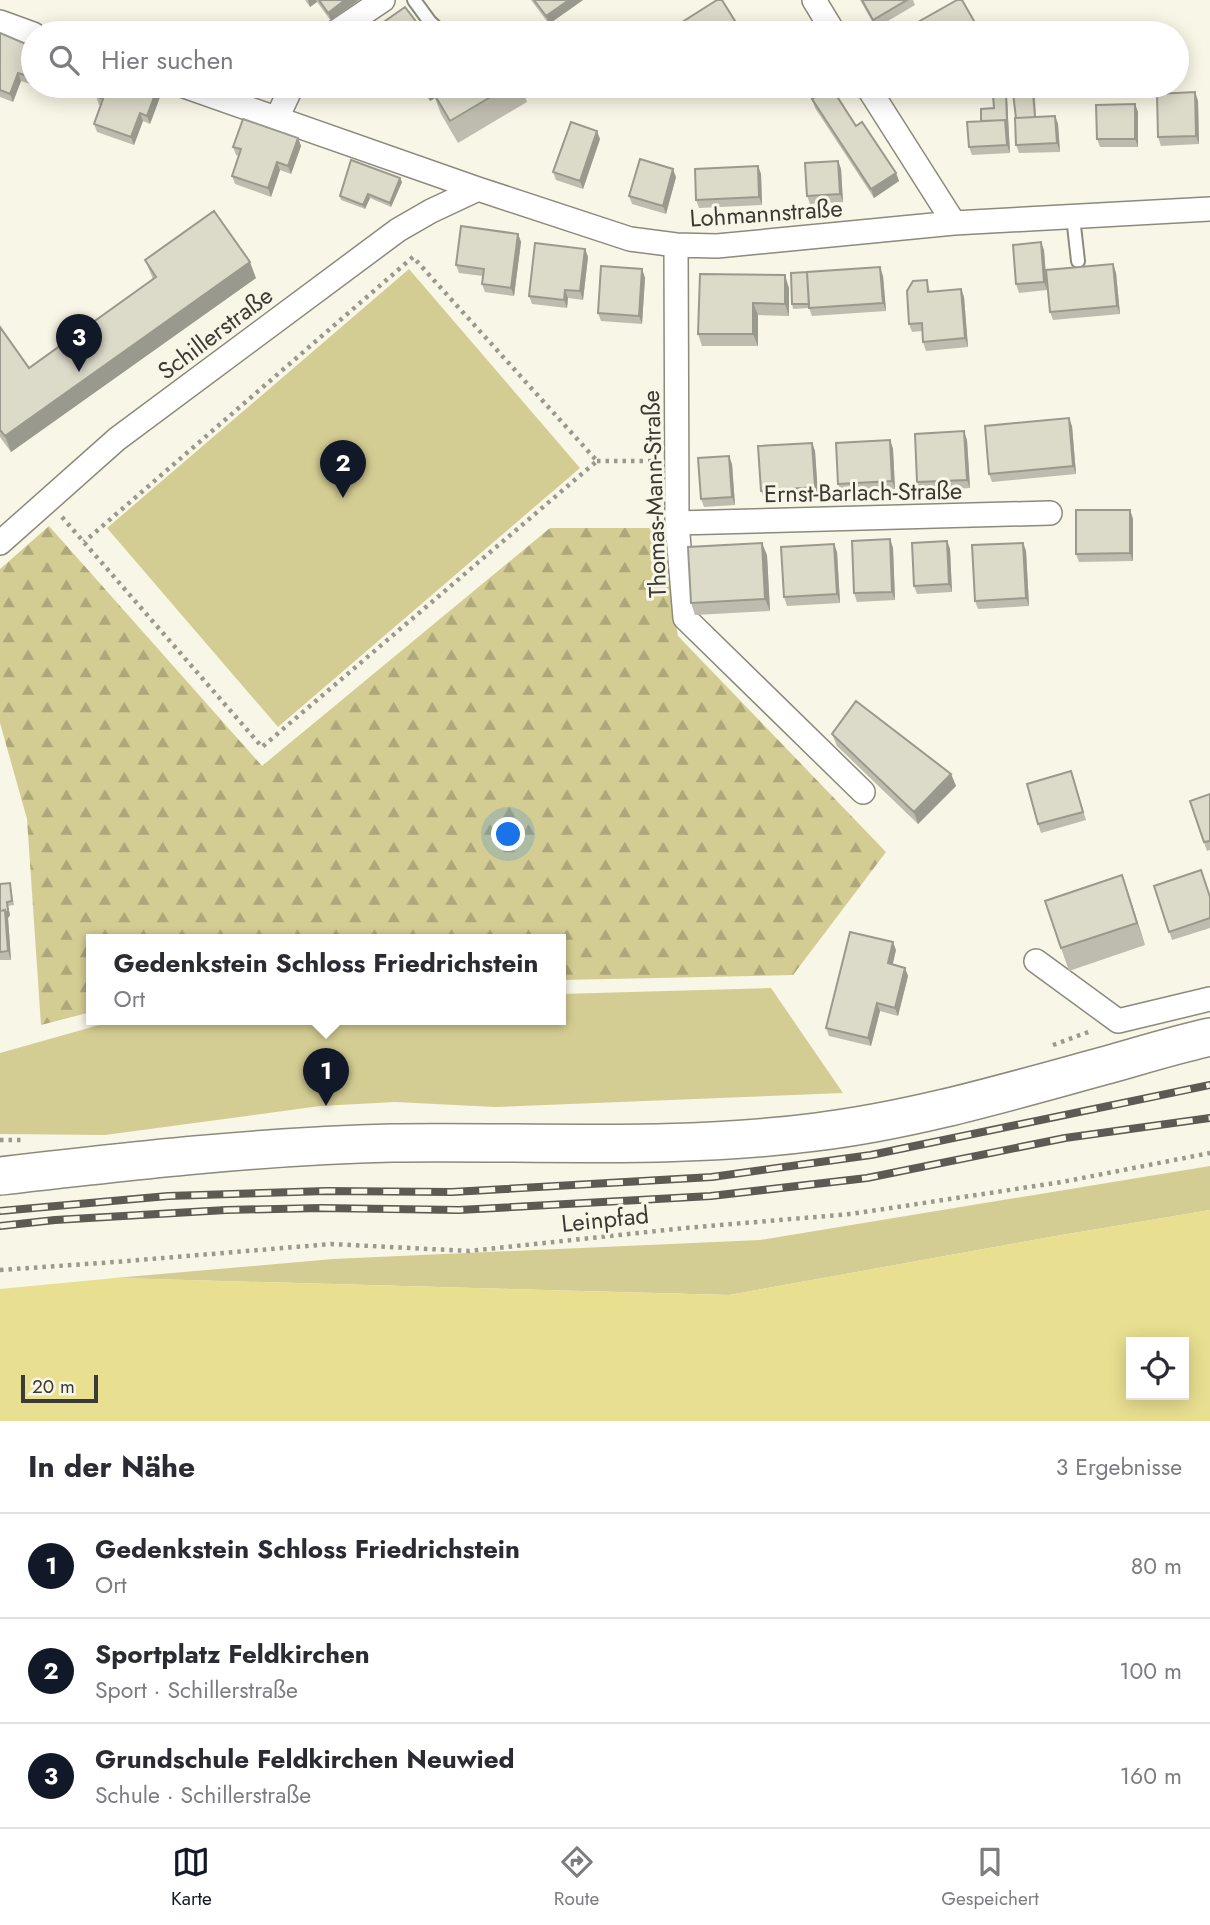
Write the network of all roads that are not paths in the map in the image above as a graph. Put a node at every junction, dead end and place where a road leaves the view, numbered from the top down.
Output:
1 (383, 0) edge
2 (414, 0) edge
3 (814, 0) edge
4 (352, 21) edge
5 (429, 21) edge
6 (827, 21) edge
7 (0, 22) edge
8 (21, 30) edge
9 (219, 98) edge
10 (286, 98) edge
11 (875, 98) edge
12 (277, 118) junction
13 (478, 189) junction
14 (1210, 209) edge
15 (1073, 217) junction
16 (954, 223) junction
17 (676, 245) junction
18 (1078, 261) dead end
19 (1050, 513) dead end
20 (677, 523) junction
21 (0, 543) edge
22 (863, 792) dead end
23 (1036, 961) dead end
24 (1210, 999) edge
25 (1210, 1037) edge
26 (0, 1176) edge

1 - 4 street
2 - 5 lane
3 - 6 street
7 - 8 street
9 - 12 street, Lohmannstraße
10 - 12 street
11 - 16 street
12 - 13 street, Lohmannstraße
13 - 17 street, Lohmannstraße
13 - 21 street, Schillerstraße
14 - 15 street, Lohmannstraße
15 - 16 street, Lohmannstraße
15 - 18 lane
16 - 17 street, Lohmannstraße
17 - 20 street, Thomas-Mann-Straße
19 - 20 street, Ernst-Barlach-Straße
20 - 22 street, Thomas-Mann-Straße
23 - 24 street
25 - 26 main road

